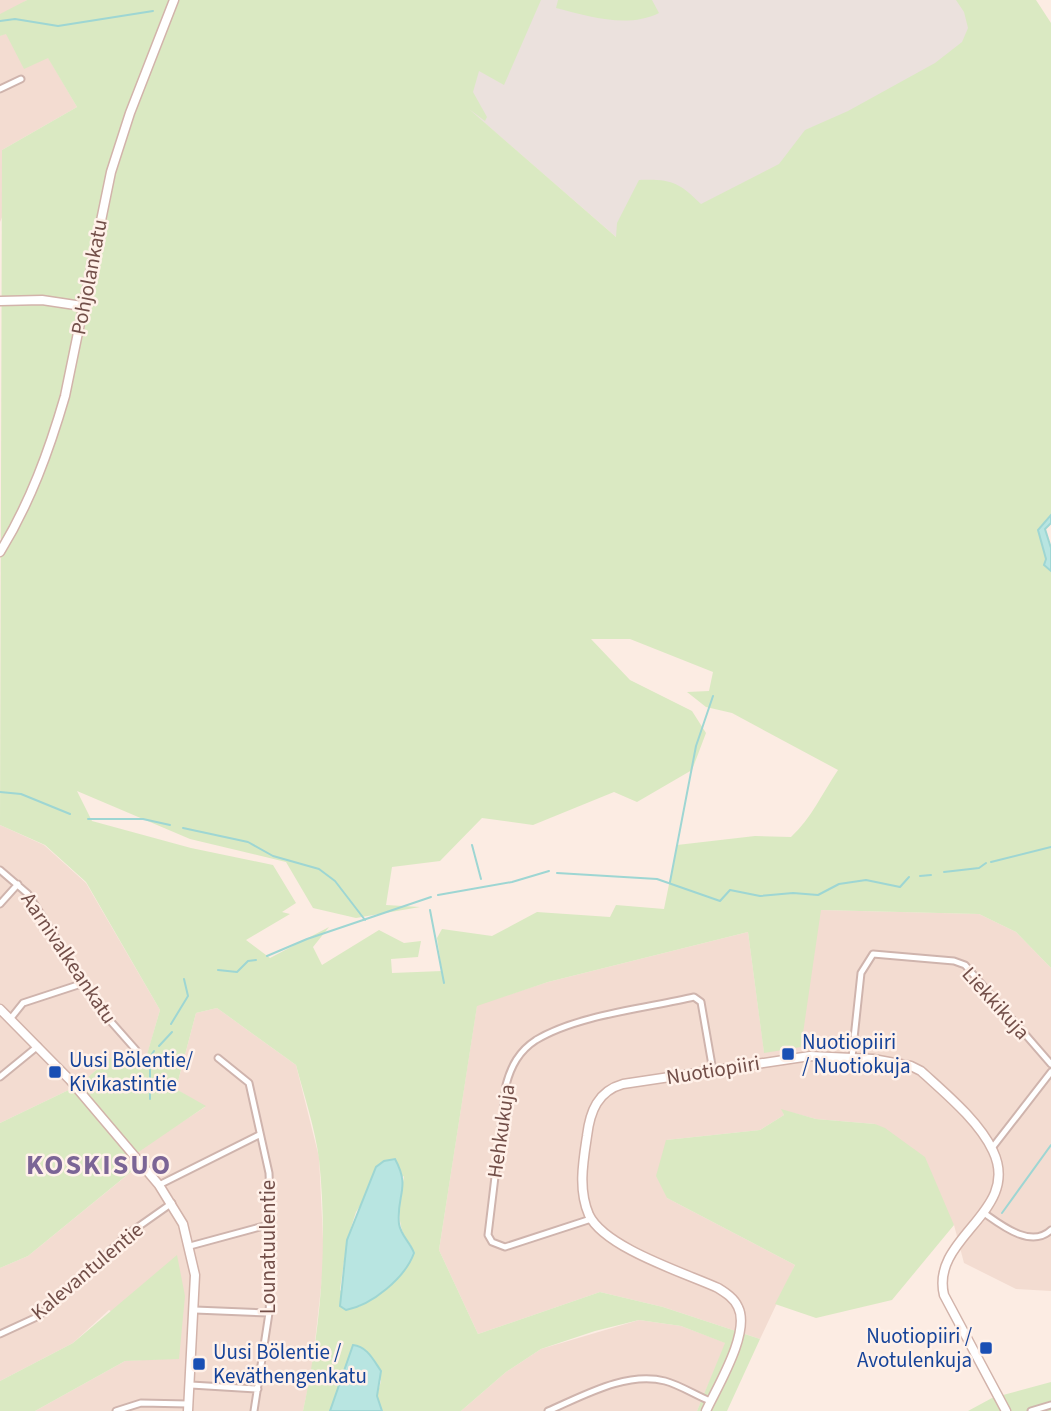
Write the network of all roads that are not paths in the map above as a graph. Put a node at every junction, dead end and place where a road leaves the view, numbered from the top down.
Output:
1 (174, 0) edge
2 (21, 79) dead end
3 (0, 89) edge
4 (0, 301) edge
5 (82, 306) junction
6 (0, 552) edge
7 (0, 870) edge
8 (18, 884) junction
9 (0, 904) edge
10 (84, 983) junction
11 (0, 1009) edge
12 (11, 1018) junction
13 (38, 1046) junction
14 (136, 1050) dead end
15 (852, 1057) junction
16 (218, 1058) dead end
17 (1051, 1064) edge
18 (713, 1071) junction
19 (1051, 1073) edge
20 (0, 1077) edge
21 (259, 1135) junction
22 (992, 1148) junction
23 (159, 1185) junction
24 (172, 1203) junction
25 (984, 1213) junction
26 (591, 1219) junction
27 (271, 1224) junction
28 (1051, 1230) edge
29 (190, 1246) junction
30 (195, 1310) junction
31 (269, 1313) junction
32 (0, 1334) edge
33 (191, 1385) junction
34 (258, 1389) junction
35 (710, 1401) junction
36 (1051, 1405) edge
37 (188, 1408) edge
38 (116, 1411) edge
39 (254, 1411) edge
40 (548, 1411) edge
41 (706, 1411) edge
42 (1006, 1411) edge
43 (1031, 1411) edge

1 - 5 street, Pohjolankatu
2 - 3 street
4 - 5 street
5 - 6 street, Pohjolankatu
7 - 8 street, Aarnivalkeankatu
8 - 9 street
8 - 10 street, Aarnivalkeankatu
10 - 12 street
10 - 14 street, Aarnivalkeankatu
11 - 12 street
12 - 13 street
13 - 20 street
13 - 23 street
15 - 17 street, Liekkikuja
15 - 18 street, Nuotiopiiri
15 - 22 street, Nuotiopiiri
16 - 21 street, Lounatuulentie
18 - 26 street, Nuotiopiiri
18 - 26 street, Hehkukuja
19 - 22 street
21 - 23 street
21 - 27 street, Lounatuulentie
22 - 25 street, Nuotiopiiri
23 - 24 street
24 - 29 street
24 - 32 street, Kalevantulentie
25 - 28 street
25 - 42 street, Nuotiopiiri
26 - 35 street
27 - 29 street
27 - 31 street, Lounatuulentie
29 - 30 street
30 - 31 street
30 - 33 street
31 - 34 street, Lounatuulentie
33 - 34 street
33 - 37 street
34 - 39 street, Lounatuulentie
35 - 40 street
35 - 41 street
36 - 43 street
37 - 38 street

